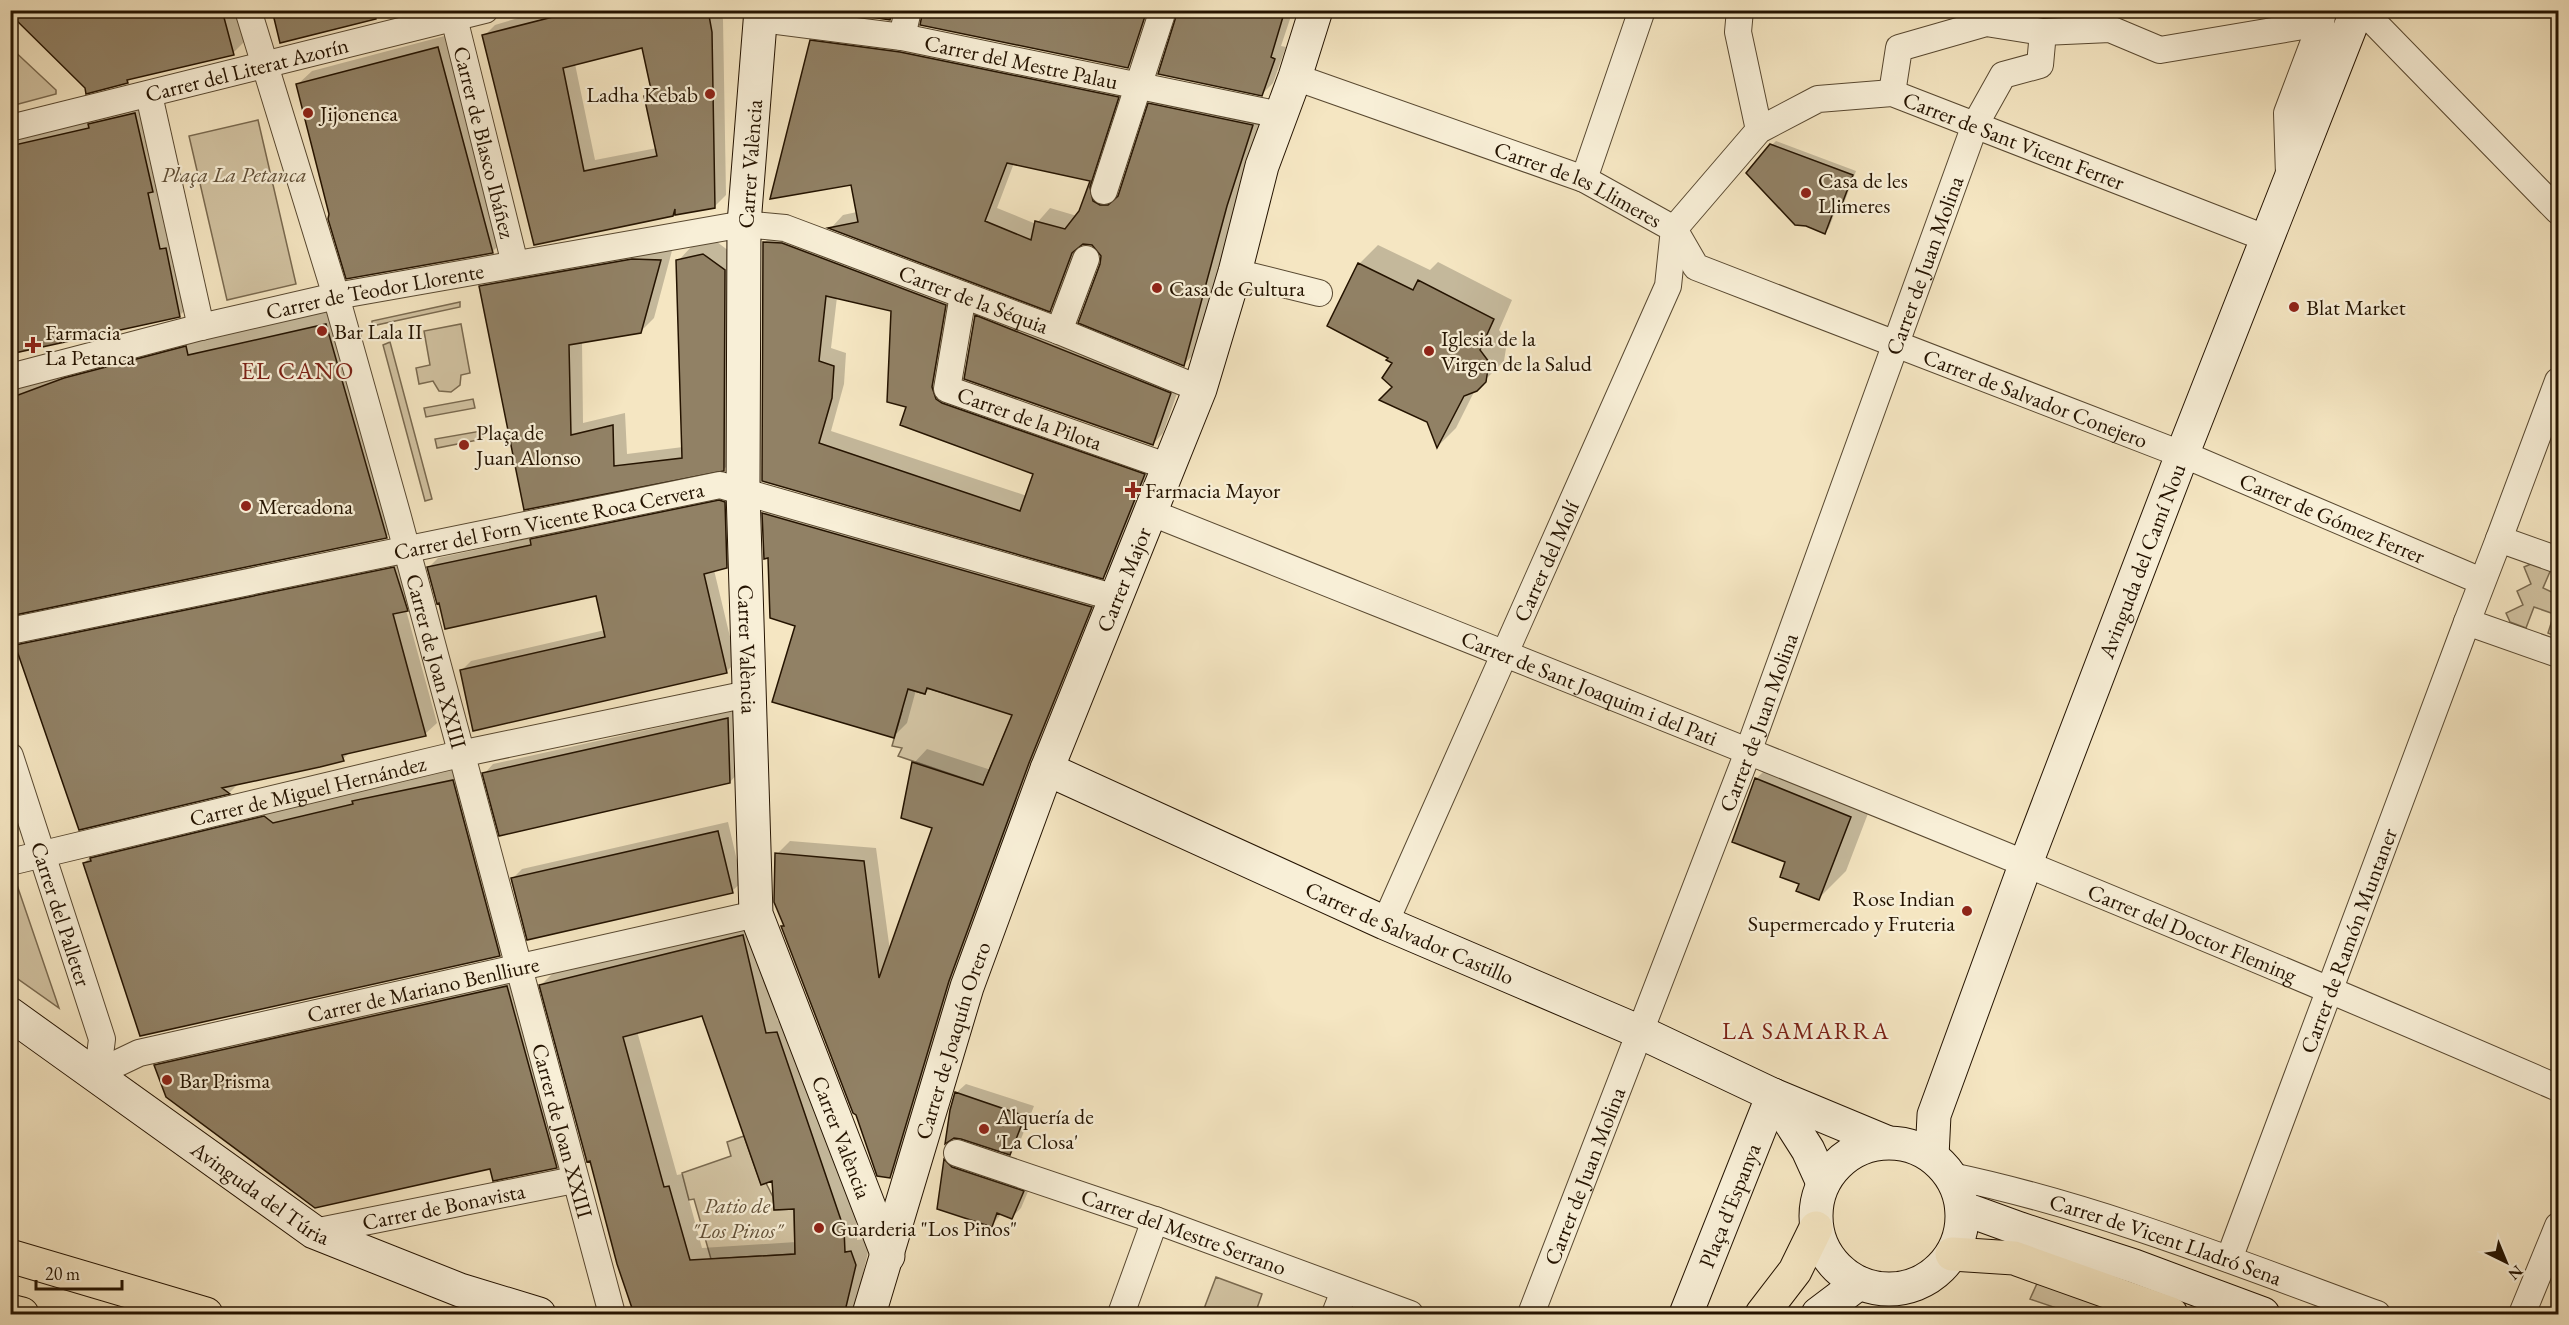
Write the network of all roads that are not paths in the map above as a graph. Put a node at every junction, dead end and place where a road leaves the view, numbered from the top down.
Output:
1 (248, 10) edge
2 (485, 10) edge
3 (908, 10) edge
4 (1163, 10) edge
5 (1316, 10) edge
6 (1642, 10) edge
7 (2357, 10) edge
8 (2362, 10) edge
9 (758, 13) edge
10 (2322, 17) edge
11 (454, 18) junction
12 (1739, 21) edge
13 (2043, 32) junction
14 (902, 37) junction
15 (264, 64) junction
16 (1295, 78) junction
17 (1138, 86) junction
18 (1892, 93) junction
19 (149, 95) junction
20 (1280, 115) junction
21 (1975, 125) junction
22 (10, 128) edge
23 (1759, 130) junction
24 (1584, 179) junction
25 (2290, 183) junction
26 (1104, 191) dead end
27 (2559, 211) edge
28 (744, 224) junction
29 (1674, 229) junction
30 (2268, 239) junction
31 (1086, 259) dead end
32 (515, 264) junction
33 (1235, 272) junction
34 (1319, 293) dead end
35 (963, 295) junction
36 (336, 296) junction
37 (201, 327) junction
38 (1059, 331) junction
39 (1896, 346) junction
40 (10, 377) edge
41 (2559, 381) edge
42 (1200, 389) junction
43 (2182, 455) junction
44 (1169, 466) junction
45 (743, 491) junction
46 (1152, 513) junction
47 (2499, 539) junction
48 (406, 549) junction
49 (2559, 560) edge
50 (2481, 581) junction
51 (1116, 598) junction
52 (2467, 622) junction
53 (10, 631) edge
54 (1503, 654) junction
55 (2559, 654) edge
56 (748, 694) junction
57 (1748, 752) junction
58 (460, 754) junction
59 (10, 756) edge
60 (1047, 770) junction
61 (43, 853) junction
62 (10, 862) edge
63 (2026, 863) junction
64 (756, 914) junction
65 (1385, 923) junction
66 (519, 966) junction
67 (2331, 988) junction
68 (10, 1014) edge
69 (1640, 1032) junction
70 (94, 1074) junction
71 (2559, 1088) edge
72 (1773, 1095) junction
73 (1935, 1114) junction
74 (1892, 1143) junction
75 (957, 1153) dead end
76 (1942, 1166) junction
77 (574, 1180) junction
78 (1823, 1183) junction
79 (1962, 1208) junction
80 (1155, 1220) junction
81 (2559, 1226) edge
82 (1816, 1227) junction
83 (314, 1232) junction
84 (1952, 1254) junction
85 (10, 1256) edge
86 (888, 1256) junction
87 (2229, 1259) junction
88 (1859, 1283) junction
89 (1339, 1303) edge
90 (10, 1311) edge
91 (22, 1314) edge
92 (206, 1314) edge
93 (539, 1314) edge
94 (612, 1314) edge
95 (869, 1314) edge
96 (1121, 1314) edge
97 (1410, 1314) edge
98 (1531, 1314) edge
99 (1686, 1314) edge
100 (1762, 1314) edge
101 (1818, 1314) edge
102 (2171, 1314) edge
103 (2263, 1314) edge
104 (2377, 1314) edge
105 (2522, 1314) edge

1 - 15 street, Carrer de Joan XXIII
2 - 11 street, Carrer del Literat Azorín
3 - 14 street
4 - 17 street
5 - 16 street, Carrer Major
6 - 24 street
7 - 25 street, Avinguda del Camí Nou
8 - 27 street
9 - 14 street, Carrer del Mestre Palau
9 - 28 street, Carrer València
10 - 13 street
10 - 25 street
11 - 15 street, Carrer del Literat Azorín
11 - 32 street, Carrer de Blasco Ibáñez
12 - 23 street
13 - 18 street
13 - 21 street, Carrer de Juan Molina
14 - 17 street, Carrer del Mestre Palau
15 - 19 street, Carrer del Literat Azorín
15 - 36 street, Carrer de Joan XXIII
16 - 20 street, Carrer Major
16 - 24 street, Carrer de les Llimeres
17 - 20 street, Carrer del Mestre Palau
17 - 26 street
18 - 21 street, Carrer de Sant Vicent Ferrer
18 - 23 street, Carrer de Sant Vicent Ferrer
19 - 22 street, Carrer del Literat Azorín
19 - 37 street
20 - 33 street, Carrer Major
21 - 30 street, Carrer de Sant Vicent Ferrer
21 - 39 street, Carrer de Juan Molina
23 - 29 street, Carrer de les Llimeres
24 - 29 street, Carrer de les Llimeres
25 - 30 street, Avinguda del Camí Nou
28 - 32 street, Carrer de Teodor Llorente
28 - 35 street, Carrer de la Séquia
28 - 45 street, Carrer València
29 - 39 street, Carrer de Salvador Conejero
29 - 54 street, Carrer del Molí
30 - 43 street, Avinguda del Camí Nou
31 - 38 street
32 - 36 street, Carrer de Teodor Llorente
33 - 34 street
33 - 42 street, Carrer Major
35 - 38 street, Carrer de la Séquia
35 - 44 street, Carrer de la Pilota
36 - 37 street, Carrer de Teodor Llorente
36 - 48 street, Carrer de Joan XXIII
37 - 40 street, Carrer de Teodor Llorente
38 - 42 street, Carrer de la Séquia
39 - 43 street, Carrer de Salvador Conejero
39 - 57 street, Carrer de Juan Molina
41 - 47 street
42 - 44 street, Carrer Major
43 - 50 street, Carrer de Gómez Ferrer
43 - 63 street, Avinguda del Camí Nou
44 - 46 street, Carrer Major
45 - 48 street, Carrer del Forn Vicente Roca Cervera
45 - 51 street, Carrer del Forn Vicente Roca Cervera
45 - 56 street, Carrer València
46 - 51 street, Carrer Major
46 - 54 street, Carrer de Sant Joaquim i del Pati
47 - 49 street
47 - 50 street, Carrer de Ramón Muntaner
48 - 53 street, Carrer del Forn Vicente Roca Cervera
48 - 58 street, Carrer de Joan XXIII
50 - 52 street, Carrer de Ramón Muntaner
51 - 60 street, Carrer Major
52 - 55 street
52 - 67 street, Carrer de Ramón Muntaner
54 - 57 street, Carrer de Sant Joaquim i del Pati
54 - 65 street, Carrer del Molí
56 - 58 street, Carrer de Miguel Hernández
56 - 64 street, Carrer València
57 - 63 street, Carrer de Sant Joaquim i del Pati
57 - 69 street, Carrer de Juan Molina
58 - 61 street, Carrer de Miguel Hernández
58 - 66 street, Carrer de Joan XXIII
59 - 61 street, Carrer del Palleter
60 - 65 street, Carrer de Salvador Castillo
60 - 86 street, Carrer de Joaquín Orero
61 - 62 street, Carrer de Miguel Hernández
61 - 70 street, Carrer del Palleter
63 - 67 street, Carrer del Doctor Fleming
63 - 73 street, Avinguda del Camí Nou
64 - 66 street, Carrer de Mariano Benlliure
64 - 86 street, Carrer València
65 - 69 street, Carrer de Salvador Castillo
66 - 70 street, Carrer de Mariano Benlliure
66 - 77 street, Carrer de Joan XXIII
67 - 71 street, Carrer del Doctor Fleming
67 - 87 street, Carrer de Ramón Muntaner
68 - 70 street, Avinguda del Túria
69 - 72 street, Carrer de Salvador Castillo
69 - 98 street, Carrer de Juan Molina
70 - 83 street, Avinguda del Túria
72 - 74 street, Carrer de Salvador Castillo
72 - 78 street
72 - 99 street, Plaça d'Espanya
73 - 74 street
73 - 76 street, Avinguda del Camí Nou
74 - 76 street
74 - 78 street
75 - 80 street, Carrer del Mestre Serrano
76 - 79 street
76 - 87 street, Carrer de Vicent Lladró Sena
77 - 83 street, Carrer de Bonavista
77 - 94 street, Carrer de Joan XXIII
78 - 82 street
79 - 84 street
79 - 103 street
80 - 89 street, Carrer del Mestre Serrano
80 - 96 street
81 - 105 street
82 - 88 street
82 - 100 highway
83 - 93 street, Avinguda del Túria
84 - 88 street
84 - 102 highway
85 - 92 highway
86 - 95 street, Carrer de Joaquín Orero
87 - 104 street, Carrer de Vicent Lladró Sena
88 - 101 street
89 - 97 street, Carrer del Mestre Serrano
90 - 91 highway

